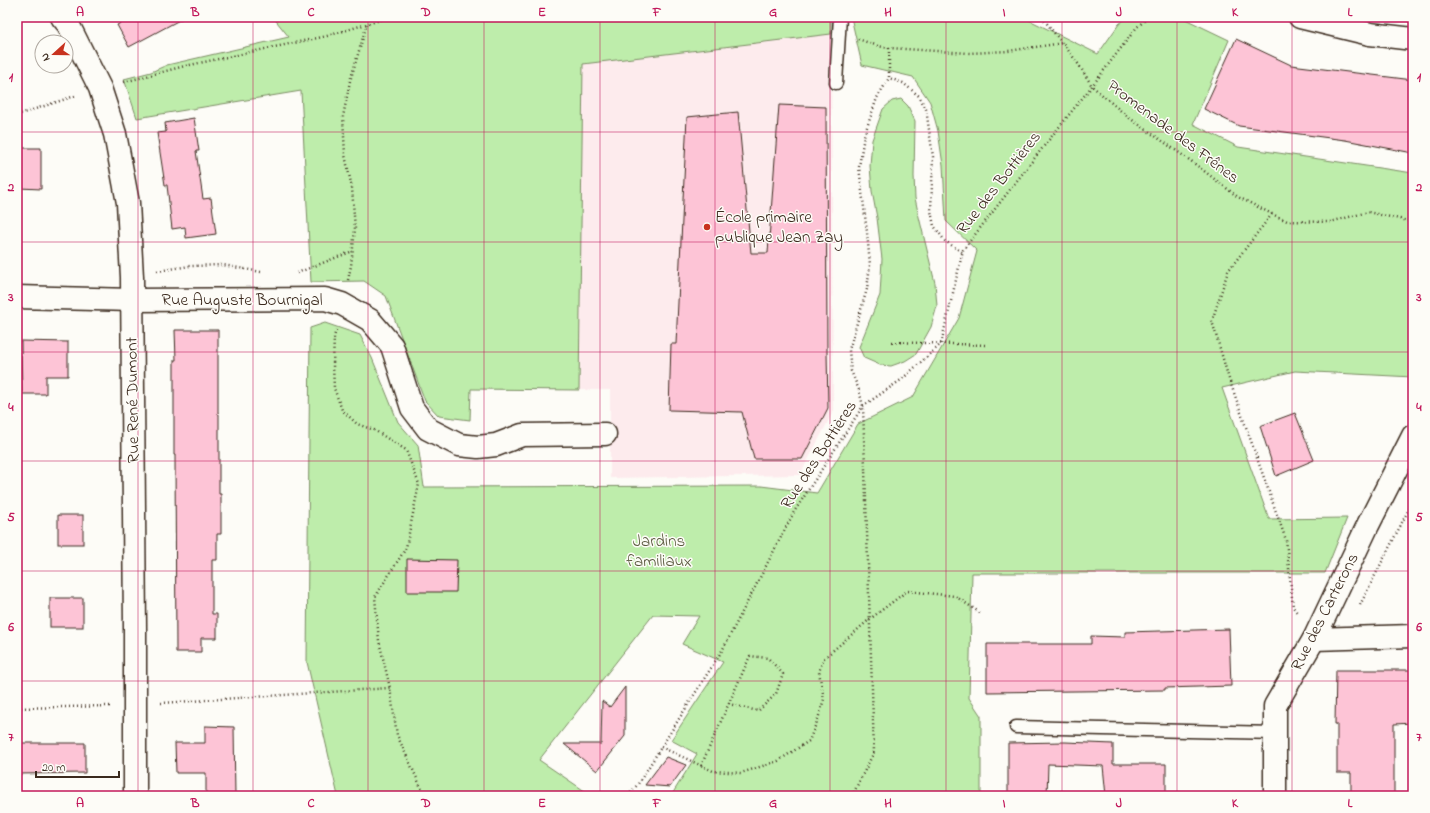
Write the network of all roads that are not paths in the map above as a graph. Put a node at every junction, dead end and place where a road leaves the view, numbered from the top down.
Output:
1 (62, 17) edge
2 (840, 17) edge
3 (1300, 17) edge
4 (1413, 39) edge
5 (836, 83) dead end
6 (17, 297) edge
7 (132, 300) junction
8 (605, 434) dead end
9 (1413, 436) edge
10 (1413, 636) edge
11 (1314, 639) junction
12 (1016, 727) dead end
13 (1275, 733) junction
14 (135, 796) edge
15 (1275, 796) edge

1 - 7 street, Rue René Dumont
2 - 5 lane
3 - 4 street
6 - 7 street, Rue Auguste Bournigal
7 - 8 street, Rue Auguste Bournigal
7 - 14 street, Rue René Dumont
9 - 11 street, Rue des Carterons
10 - 11 street
11 - 13 street, Rue des Carterons
12 - 13 lane
13 - 15 street, Rue des Carterons

